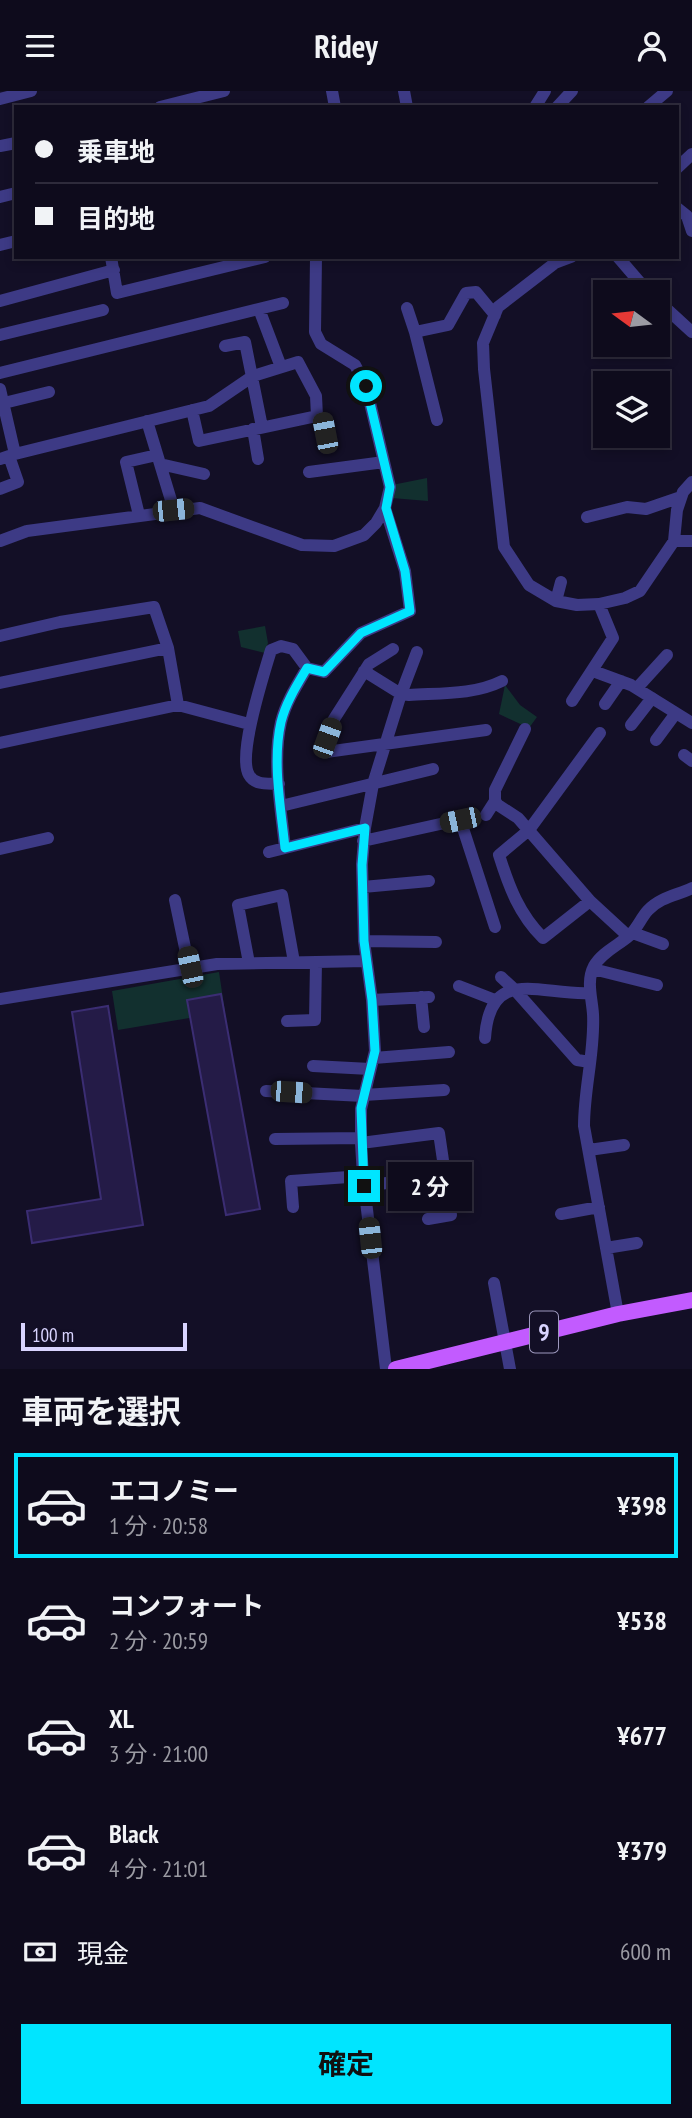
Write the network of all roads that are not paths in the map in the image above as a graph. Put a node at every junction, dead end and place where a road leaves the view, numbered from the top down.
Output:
1 (32, 91) edge
2 (224, 91) edge
3 (572, 91) edge
4 (667, 91) edge
5 (0, 99) edge
6 (195, 103) edge
7 (178, 105) edge
8 (559, 105) edge
9 (650, 105) edge
10 (679, 210) edge
11 (692, 231) edge
12 (250, 259) edge
13 (316, 259) edge
14 (566, 259) edge
15 (620, 259) edge
16 (113, 264) edge
17 (211, 264) edge
18 (638, 280) edge
19 (0, 301) edge
20 (283, 303) dead end
21 (407, 308) dead end
22 (259, 309) junction
23 (103, 310) dead end
24 (670, 312) edge
25 (495, 315) junction
26 (691, 330) edge
27 (415, 332) junction
28 (0, 335) edge
29 (225, 346) dead end
30 (281, 367) junction
31 (0, 373) edge
32 (253, 376) junction
33 (0, 389) edge
34 (49, 392) dead end
35 (4, 403) junction
36 (192, 410) junction
37 (317, 416) junction
38 (437, 420) dead end
39 (147, 421) junction
40 (258, 428) junction
41 (327, 447) dead end
42 (8, 457) edge
43 (258, 459) dead end
44 (159, 460) junction
45 (384, 463) junction
46 (309, 472) dead end
47 (204, 474) dead end
48 (692, 482) edge
49 (0, 489) edge
50 (679, 504) junction
51 (386, 508) junction
52 (173, 510) junction
53 (692, 512) edge
54 (139, 515) junction
55 (587, 517) dead end
56 (0, 541) edge
57 (674, 541) junction
58 (692, 541) edge
59 (561, 582) dead end
60 (556, 601) junction
61 (598, 604) junction
62 (0, 636) edge
63 (168, 648) junction
64 (393, 649) dead end
65 (417, 652) dead end
66 (667, 655) dead end
67 (307, 668) junction
68 (364, 671) junction
69 (593, 671) junction
70 (502, 681) dead end
71 (621, 681) junction
72 (0, 683) edge
73 (637, 688) junction
74 (401, 694) junction
75 (652, 698) junction
76 (572, 701) dead end
77 (605, 704) dead end
78 (178, 705) junction
79 (676, 713) junction
80 (692, 723) edge
81 (249, 724) junction
82 (631, 725) dead end
83 (525, 729) dead end
84 (486, 730) dead end
85 (600, 733) dead end
86 (656, 740) dead end
87 (0, 743) edge
88 (385, 743) junction
89 (433, 769) dead end
90 (279, 784) junction
91 (373, 784) junction
92 (495, 801) junction
93 (281, 806) junction
94 (486, 815) dead end
95 (529, 830) junction
96 (364, 835) junction
97 (48, 838) dead end
98 (285, 848) junction
99 (0, 849) edge
100 (269, 852) dead end
101 (429, 881) dead end
102 (363, 887) junction
103 (690, 894) edge
104 (175, 900) dead end
105 (590, 901) junction
106 (495, 927) dead end
107 (630, 935) junction
108 (364, 941) junction
109 (436, 942) dead end
110 (663, 944) dead end
111 (366, 961) junction
112 (294, 962) junction
113 (316, 962) junction
114 (249, 963) junction
115 (190, 967) junction
116 (593, 969) junction
117 (501, 977) dead end
118 (657, 985) dead end
119 (459, 986) dead end
120 (514, 989) junction
121 (590, 993) junction
122 (0, 999) edge
123 (372, 1000) junction
124 (495, 1000) junction
125 (287, 1021) dead end
126 (424, 1027) dead end
127 (485, 1038) dead end
128 (449, 1052) dead end
129 (590, 1062) junction
130 (372, 1064) junction
131 (313, 1066) dead end
132 (444, 1090) dead end
133 (266, 1091) dead end
134 (364, 1096) junction
135 (275, 1139) dead end
136 (361, 1141) junction
137 (624, 1145) dead end
138 (589, 1150) junction
139 (363, 1181) junction
140 (402, 1181) dead end
141 (293, 1207) dead end
142 (599, 1207) junction
143 (561, 1214) dead end
144 (428, 1219) dead end
145 (637, 1243) dead end
146 (606, 1248) junction
147 (494, 1283) dead end
148 (692, 1300) edge
149 (618, 1314) junction
150 (505, 1342) junction
151 (386, 1369) edge
152 (396, 1369) edge
153 (510, 1369) edge

1 - 5 street
2 - 6 street
3 - 8 street
4 - 9 street
6 - 7 street
10 - 11 street
12 - 17 street
13 - 45 street
14 - 25 street
15 - 18 street
16 - 17 street
16 - 19 street
20 - 22 street
21 - 27 street
22 - 30 street
22 - 31 street
23 - 28 street
24 - 26 street
25 - 27 street
25 - 60 street
27 - 38 street
29 - 32 street
30 - 32 street
30 - 37 street
32 - 36 street
32 - 40 street
33 - 35 street
34 - 35 street
35 - 42 street
36 - 39 street
36 - 40 street
37 - 40 street
37 - 41 street
39 - 42 street
39 - 44 street
40 - 43 street
42 - 49 street
44 - 47 street
44 - 52 street
44 - 54 street
45 - 46 street
45 - 51 street
48 - 50 street
50 - 53 street
50 - 55 street
50 - 57 street
51 - 52 street
51 - 67 street
52 - 54 street
54 - 56 street
57 - 58 street
57 - 61 street
59 - 60 street
60 - 61 street
61 - 69 street
62 - 63 street
63 - 72 street
63 - 78 street
64 - 68 street
65 - 74 street
66 - 73 street
67 - 81 street
67 - 90 street
68 - 74 street
68 - 88 street
69 - 71 street
69 - 76 street
70 - 74 street
71 - 73 street
71 - 77 street
73 - 75 street
74 - 88 street
75 - 79 street
75 - 82 street
78 - 81 street
78 - 87 street
79 - 80 street
79 - 86 street
81 - 90 street
83 - 92 street
84 - 88 street
85 - 95 street
88 - 91 street
89 - 91 street
90 - 93 street
91 - 93 street
91 - 96 street
92 - 94 street
92 - 95 street
93 - 98 street
95 - 105 street
95 - 105 street
96 - 98 street
96 - 102 street
96 - 106 street
97 - 99 street
98 - 100 street
101 - 102 street
102 - 108 street
103 - 107 street
104 - 115 street
105 - 107 street
107 - 110 street
107 - 116 street
108 - 109 street
108 - 111 street
111 - 113 street
111 - 123 street
112 - 113 street
112 - 114 street
112 - 114 street
113 - 125 street
114 - 115 street
115 - 122 street
116 - 118 street
116 - 121 street
117 - 120 street
119 - 124 street
120 - 121 street
120 - 124 street
120 - 129 street
121 - 129 street
123 - 126 street
123 - 130 street
124 - 127 street
128 - 130 street
129 - 138 street
130 - 131 street
130 - 134 street
132 - 134 street
133 - 134 street
134 - 136 street
135 - 136 street
136 - 139 street
136 - 144 street
137 - 138 street
138 - 142 street
139 - 140 street
139 - 141 street
139 - 151 street
142 - 143 street
142 - 146 street
145 - 146 street
146 - 149 street
147 - 150 street
148 - 149 main road, 9
149 - 150 main road, 9
150 - 152 main road, 9
150 - 153 street

